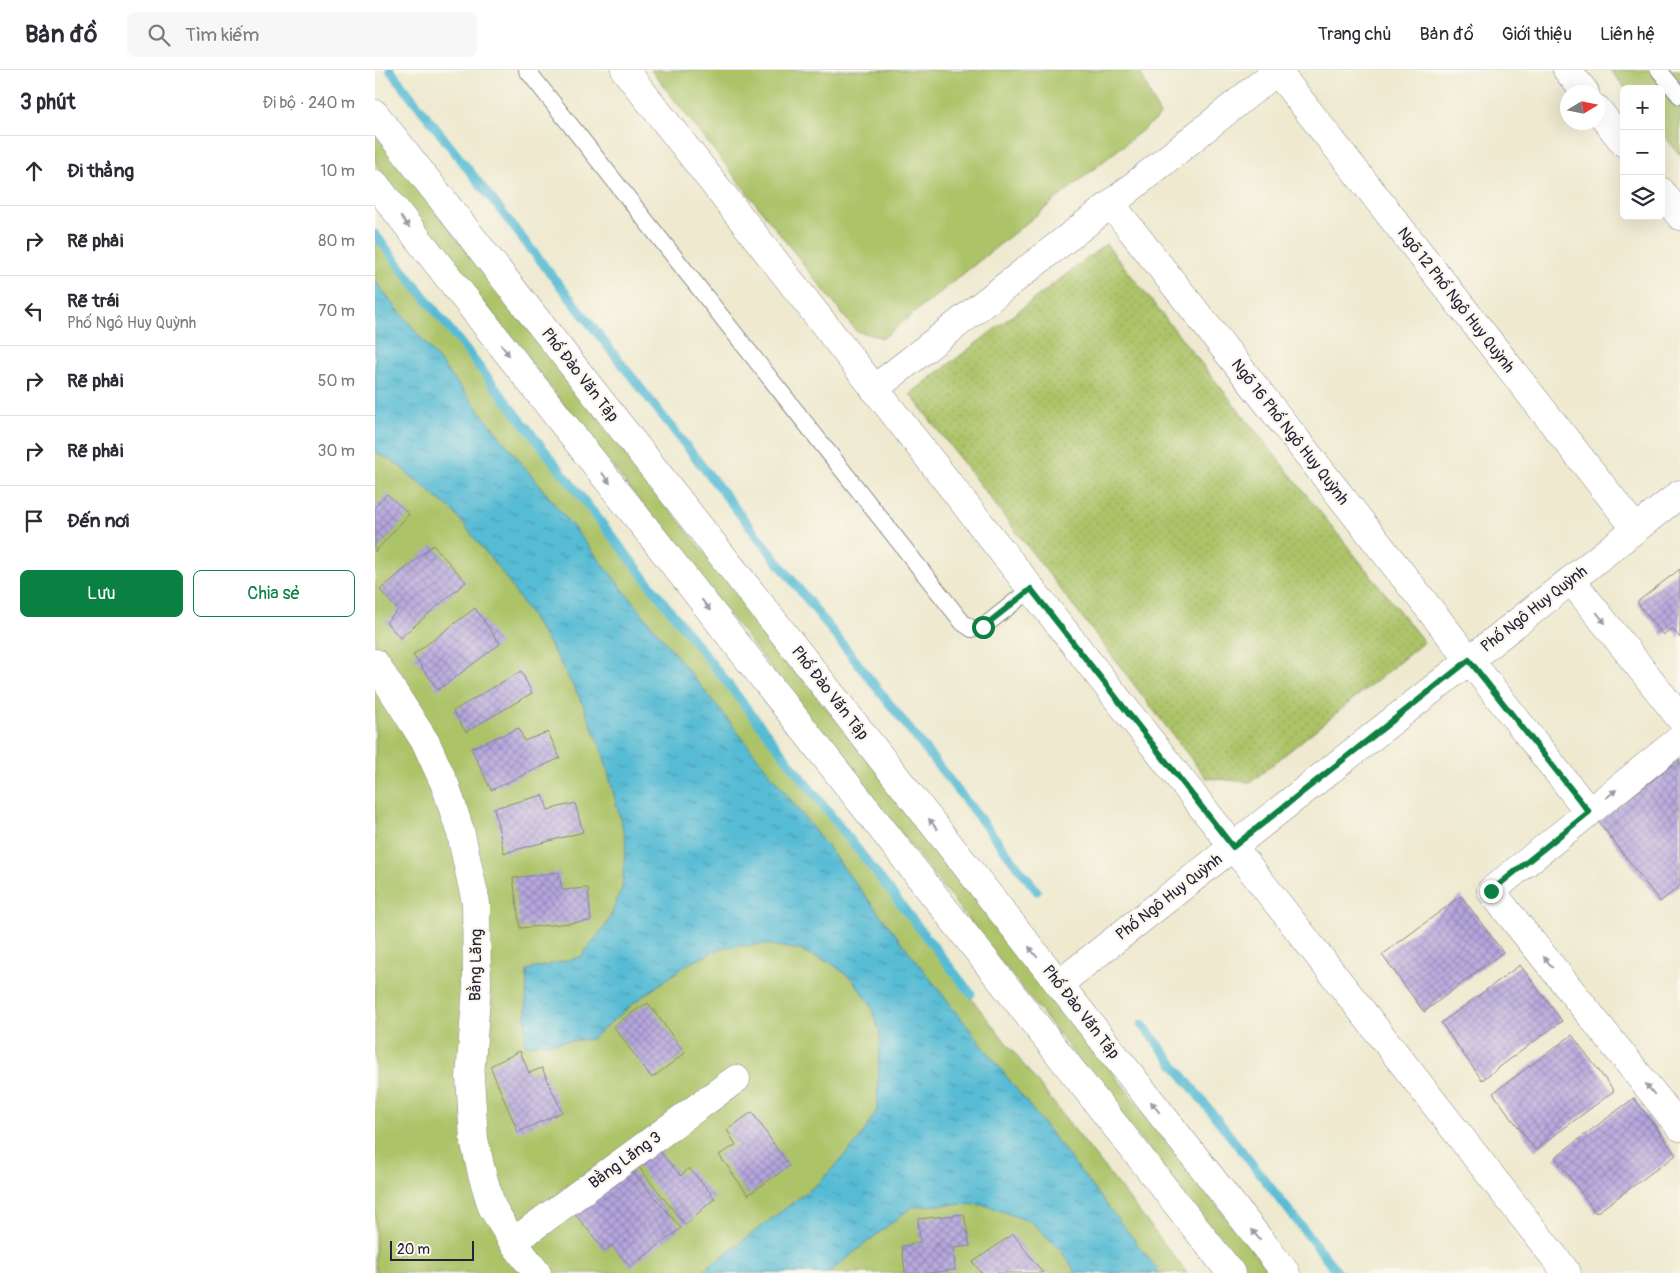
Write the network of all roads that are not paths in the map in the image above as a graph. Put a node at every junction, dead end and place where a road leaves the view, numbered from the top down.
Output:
1 (527, 70) edge
2 (625, 70) edge
3 (1278, 70) edge
4 (1567, 70) edge
5 (1659, 70) edge
6 (1579, 85) edge
7 (1680, 96) edge
8 (375, 114) edge
9 (1605, 119) edge
10 (1620, 138) edge
11 (375, 184) edge
12 (1665, 196) edge
13 (1111, 204) junction
14 (1680, 216) edge
15 (874, 388) junction
16 (1680, 494) edge
17 (1636, 529) junction
18 (1571, 580) junction
19 (1031, 589) junction
20 (1469, 660) junction
21 (375, 663) edge
22 (1680, 718) edge
23 (1680, 739) edge
24 (1589, 812) junction
25 (1233, 847) junction
26 (1059, 984) junction
27 (736, 1079) dead end
28 (1680, 1127) edge
29 (513, 1242) junction
30 (537, 1273) edge
31 (1231, 1273) edge
32 (1286, 1273) edge
33 (1567, 1273) edge

1 - 19 lane
2 - 15 street
3 - 13 street
3 - 17 street, Ngõ 12 Phố Ngô Huy Quỳnh
4 - 6 street
5 - 7 lane
26 -> 8 street, Phố Đào Văn Tập
9 - 10 street
11 -> 31 street
12 - 14 street
13 - 15 street
13 - 20 street, Ngõ 16 Phố Ngô Huy Quỳnh
15 - 19 street
16 - 17 street, Phố Ngô Huy Quỳnh
17 - 18 street, Phố Ngô Huy Quỳnh
18 - 20 street, Phố Ngô Huy Quỳnh
18 -> 22 street
19 - 25 street
20 - 24 street, Ngõ 16 Phố Ngô Huy Quỳnh
20 - 25 street, Phố Ngô Huy Quỳnh
21 - 29 street, Bằng Lăng
24 -> 23 street
28 -> 24 street
25 - 26 street, Phố Ngô Huy Quỳnh
25 - 33 street
32 -> 26 street, Phố Đào Văn Tập
27 - 29 street, Bằng Lăng 3
29 - 30 street, Bằng Lăng

